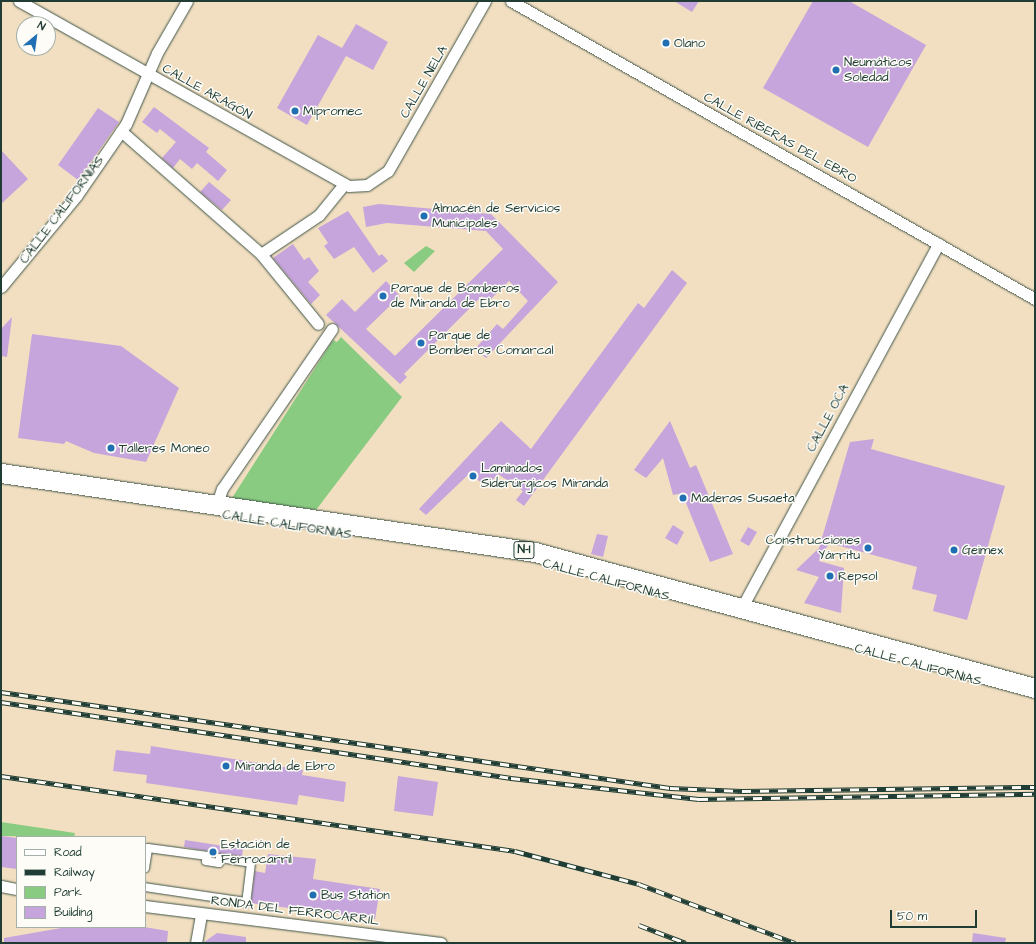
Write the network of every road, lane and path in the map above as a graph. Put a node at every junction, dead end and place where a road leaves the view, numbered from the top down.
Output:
1 (19, 1) edge
2 (187, 1) edge
3 (485, 1) edge
4 (511, 1) edge
5 (147, 74) junction
6 (121, 131) junction
7 (384, 176) joint
8 (342, 185) junction
9 (938, 244) junction
10 (261, 254) junction
11 (1, 287) edge
12 (1035, 299) edge
13 (318, 324) dead end
14 (332, 329) dead end
15 (1, 473) edge
16 (1, 483) edge
17 (217, 504) junction
18 (742, 607) junction
19 (1035, 688) edge
20 (1035, 697) edge
21 (146, 861) edge
22 (1, 886) edge
23 (146, 887) edge
24 (16, 889) edge
25 (146, 906) edge
26 (201, 914) junction
27 (196, 943) edge
28 (441, 943) edge

1 - 5 street, CALLE ARAGÓN
2 - 5 street, CALLE CALIFORNIAS
3 - 7 street, CALLE NELA
4 - 9 street, CALLE RIBERAS DEL EBRO
5 - 6 street, CALLE CALIFORNIAS
5 - 8 street, CALLE ARAGÓN
6 - 10 street
6 - 11 street, CALLE CALIFORNIAS
7 - 8 street, CALLE ARAGÓN
8 - 10 street
9 - 12 street, CALLE RIBERAS DEL EBRO
9 - 18 street, CALLE OCA
10 - 13 street
14 - 17 street, CALLE CALIFORNIAS
15 - 17 highway, CALLE CALIFORNIAS / N-I
16 - 20 highway, CALLE CALIFORNIAS / N-I
17 - 18 highway, CALLE CALIFORNIAS / N-I
18 - 19 highway, CALLE CALIFORNIAS / N-I
21 - 23 street
22 - 24 street
25 - 26 street, RONDA DEL FERROCARRIL
26 - 27 street
26 - 28 street, RONDA DEL FERROCARRIL

